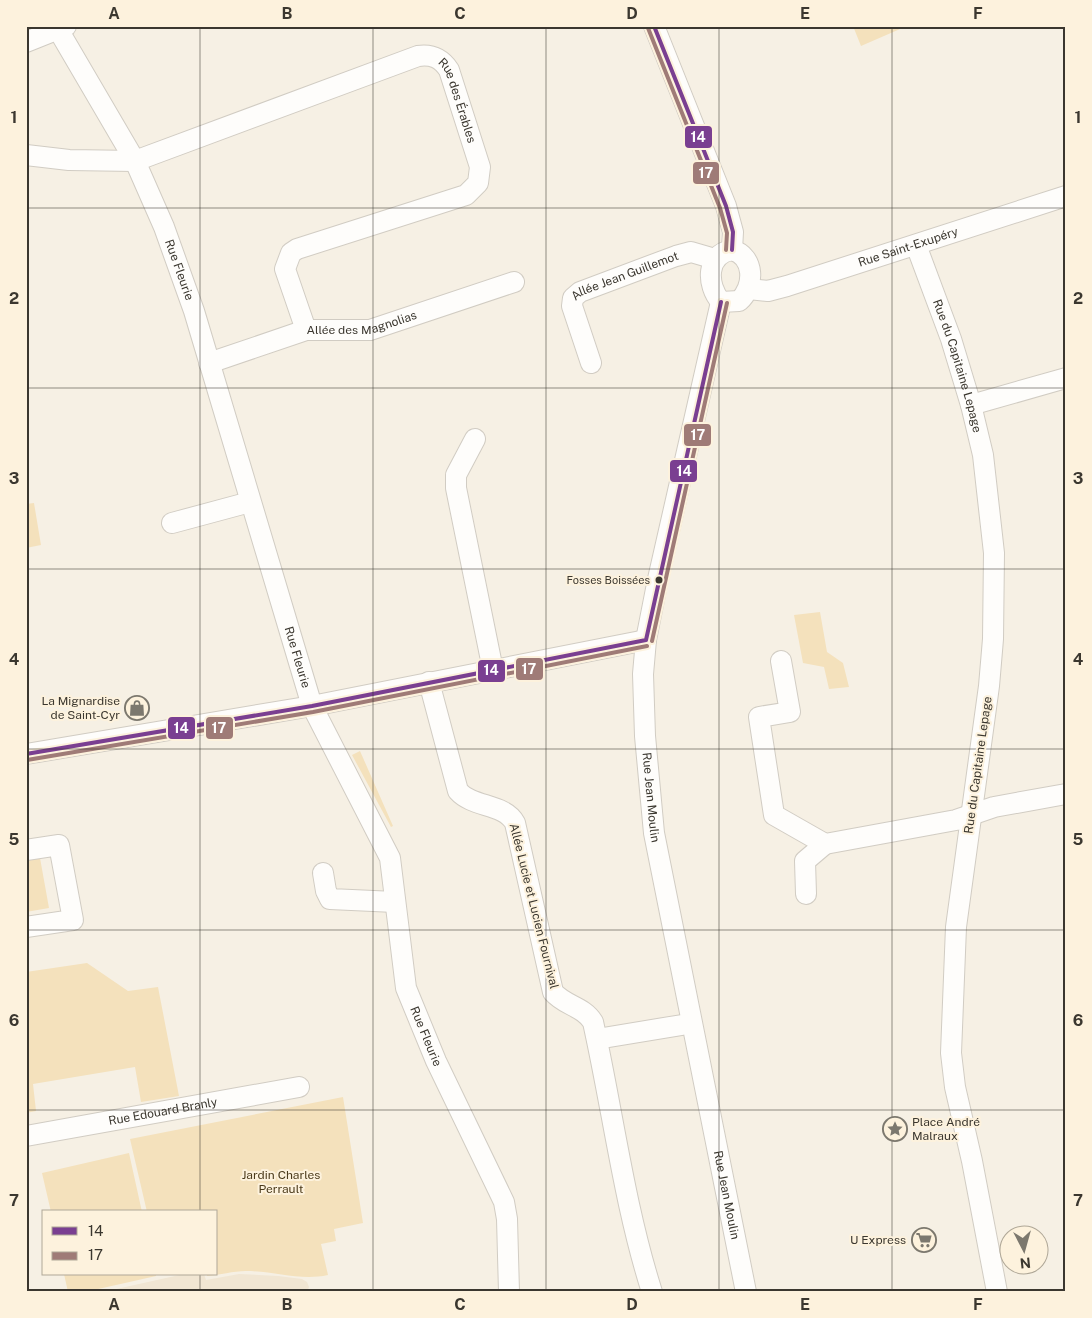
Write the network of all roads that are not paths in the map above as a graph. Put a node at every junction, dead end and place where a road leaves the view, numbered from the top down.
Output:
1 (654, 26) edge
2 (60, 27) edge
3 (26, 42) edge
4 (26, 156) edge
5 (135, 161) junction
6 (1066, 196) edge
7 (916, 245) junction
8 (732, 250) junction
9 (715, 259) junction
10 (514, 282) dead end
11 (749, 289) junction
12 (721, 302) junction
13 (306, 330) junction
14 (209, 363) junction
15 (590, 363) dead end
16 (1066, 378) edge
17 (971, 405) junction
18 (475, 439) dead end
19 (250, 502) junction
20 (172, 523) dead end
21 (646, 640) junction
22 (781, 661) dead end
23 (493, 670) junction
24 (429, 682) junction
25 (312, 706) junction
26 (26, 754) edge
27 (1066, 794) edge
28 (970, 815) junction
29 (825, 844) junction
30 (26, 850) edge
31 (323, 873) dead end
32 (806, 894) dead end
33 (395, 902) junction
34 (26, 927) edge
35 (682, 1025) dead end
36 (597, 1039) junction
37 (299, 1087) dead end
38 (26, 1136) edge
39 (509, 1292) edge
40 (652, 1292) edge
41 (746, 1292) edge
42 (997, 1292) edge

1 - 8 street
2 - 3 street
2 - 5 street, Rue Fleurie
4 - 5 street
5 - 13 street, Rue des Érables
5 - 14 street, Rue Fleurie
6 - 7 street, Rue Saint-Exupéry
7 - 11 street, Rue Saint-Exupéry
7 - 17 street, Rue du Capitaine Lepage
8 - 9 street
8 - 11 street
9 - 12 street
9 - 15 street, Allée Jean Guillemot
10 - 13 street, Allée des Magnolias
11 - 12 street
12 - 21 street, Rue Jean Moulin
13 - 14 street, Allée des Magnolias
14 - 19 street, Rue Fleurie
16 - 17 street
17 - 28 street, Rue du Capitaine Lepage
18 - 23 street
19 - 20 street
19 - 25 street, Rue Fleurie
21 - 23 street
21 - 41 street, Rue Jean Moulin
22 - 29 street
23 - 24 street
24 - 25 street
24 - 36 street, Allée Lucie et Lucien Fournival
25 - 26 street
25 - 33 street, Rue Fleurie
27 - 28 street
28 - 29 street
28 - 42 street, Rue du Capitaine Lepage
29 - 32 street
30 - 34 street
31 - 33 street
33 - 39 street, Rue Fleurie
35 - 36 street
36 - 40 street, Allée Lucie et Lucien Fournival
37 - 38 street, Rue Edouard Branly

